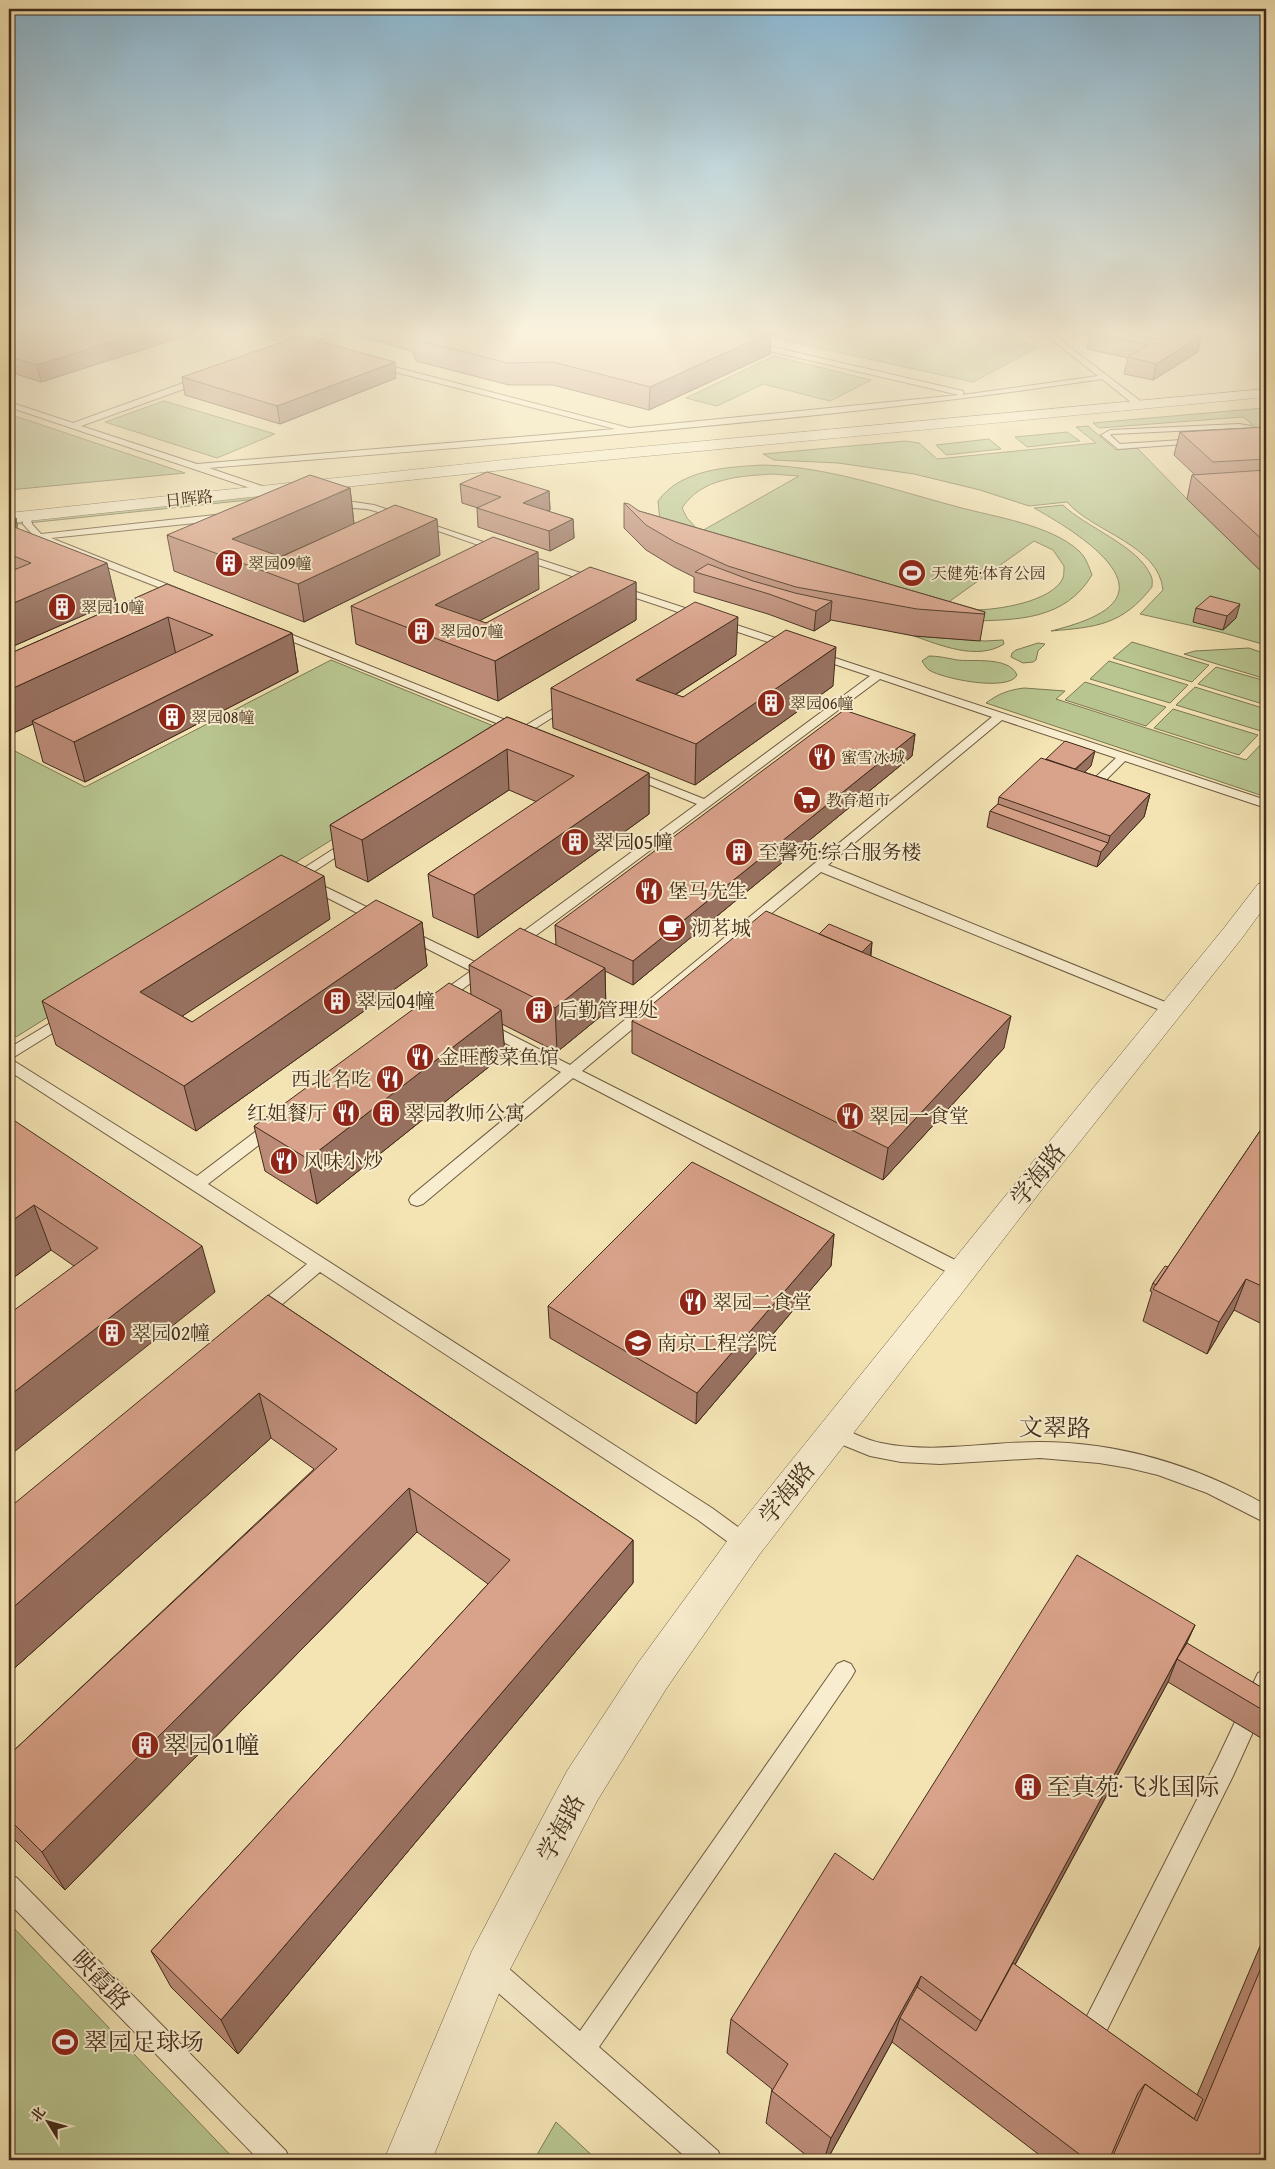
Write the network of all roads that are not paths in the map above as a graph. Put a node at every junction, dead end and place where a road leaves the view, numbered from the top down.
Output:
1 (94, 433) edge
2 (591, 433) edge
3 (845, 433) edge
4 (1108, 433) edge
5 (1263, 437) edge
6 (1250, 438) edge
7 (1202, 441) edge
8 (196, 467) junction
9 (262, 489) junction
10 (317, 507) edge
11 (27, 516) junction
12 (239, 516) edge
13 (9, 518) edge
14 (39, 537) junction
15 (9, 543) edge
16 (171, 604) edge
17 (711, 620) junction
18 (267, 628) edge
19 (694, 630) edge
20 (879, 675) junction
21 (583, 695) edge
22 (1000, 716) junction
23 (524, 730) junction
24 (542, 738) edge
25 (500, 746) edge
26 (1123, 756) junction
27 (624, 770) edge
28 (1088, 790) edge
29 (705, 803) junction
30 (1266, 804) edge
31 (362, 835) edge
32 (818, 866) junction
33 (297, 877) junction
34 (280, 887) edge
35 (1266, 889) edge
36 (480, 970) junction
37 (1170, 1009) junction
38 (80, 1010) edge
39 (453, 1011) edge
40 (470, 1020) edge
41 (9, 1054) edge
42 (9, 1064) edge
43 (570, 1071) junction
44 (285, 1117) edge
45 (197, 1184) junction
46 (417, 1200) dead end
47 (320, 1264) junction
48 (961, 1271) junction
49 (246, 1325) edge
50 (835, 1433) junction
51 (1266, 1515) edge
52 (746, 1544) junction
53 (844, 1671) dead end
54 (1266, 1680) edge
55 (9, 1886) edge
56 (488, 1967) junction
57 (1092, 2032) edge
58 (582, 2049) junction
59 (277, 2160) edge
60 (408, 2160) edge
61 (709, 2160) edge

1 - 8 lane
2 - 8 lane
3 - 9 street, 日晖路
4 - 7 lane
5 - 6 lane
8 - 9 lane
9 - 11 street, 日晖路
10 - 17 lane
11 - 13 street, 日晖路
11 - 14 lane
12 - 14 lane
14 - 15 lane
14 - 16 lane
17 - 19 lane
17 - 20 lane
18 - 23 lane
20 - 22 lane
20 - 29 lane
21 - 23 lane
22 - 26 lane
22 - 32 lane
23 - 24 lane
23 - 25 lane
26 - 28 lane
26 - 30 lane
27 - 29 lane
29 - 36 lane
31 - 33 lane
32 - 37 lane
32 - 43 lane
33 - 34 lane
33 - 36 lane
35 - 37 street, 学海路
36 - 39 lane
37 - 48 street, 学海路
38 - 41 lane
40 - 43 lane
42 - 45 lane
43 - 46 lane
43 - 48 lane
44 - 45 lane
45 - 47 lane
47 - 49 lane
47 - 52 lane
48 - 50 street, 学海路
50 - 51 lane, 文翠路
50 - 52 street, 学海路
52 - 56 street, 学海路
53 - 58 lane
54 - 57 lane
55 - 59 lane, 映霞路
56 - 58 lane
56 - 60 street, 学海路
58 - 61 lane

